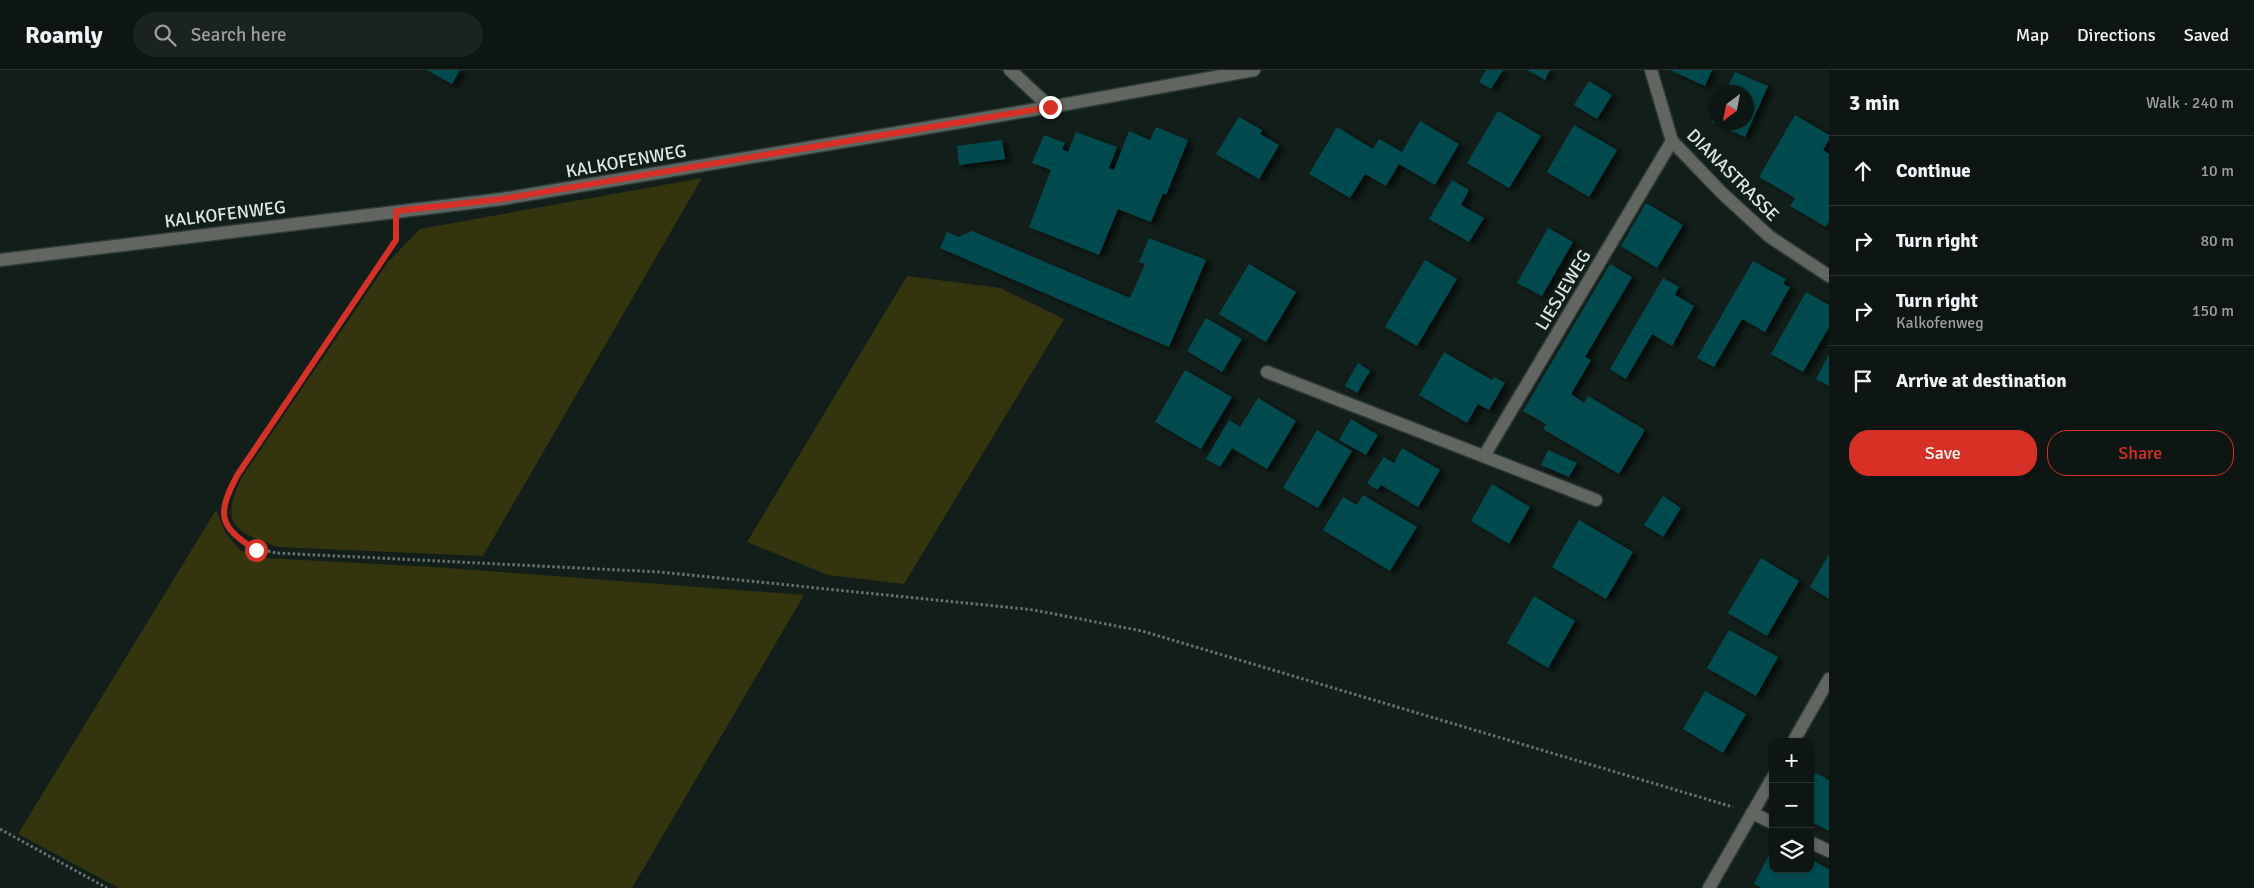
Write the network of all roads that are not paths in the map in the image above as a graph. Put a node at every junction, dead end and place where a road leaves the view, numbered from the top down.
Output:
1 (1010, 70) edge
2 (1254, 70) edge
3 (1651, 70) edge
4 (1050, 107) junction
5 (1672, 141) junction
6 (0, 260) edge
7 (1829, 276) edge
8 (1267, 372) dead end
9 (1484, 456) junction
10 (1596, 500) dead end
11 (1829, 679) edge
12 (1795, 738) edge
13 (1770, 783) edge
14 (1752, 813) junction
15 (1769, 821) edge
16 (1814, 844) edge
17 (1829, 851) edge
18 (1709, 888) edge

1 - 4 street
2 - 4 street, KALKOFENWEG
3 - 5 street, DIANASTRASSE
4 - 6 street, KALKOFENWEG
5 - 7 street, DIANASTRASSE
5 - 9 street, LIESJEWEG
8 - 9 street
9 - 10 street
11 - 12 street
13 - 14 street
14 - 15 street
14 - 18 street
16 - 17 street

